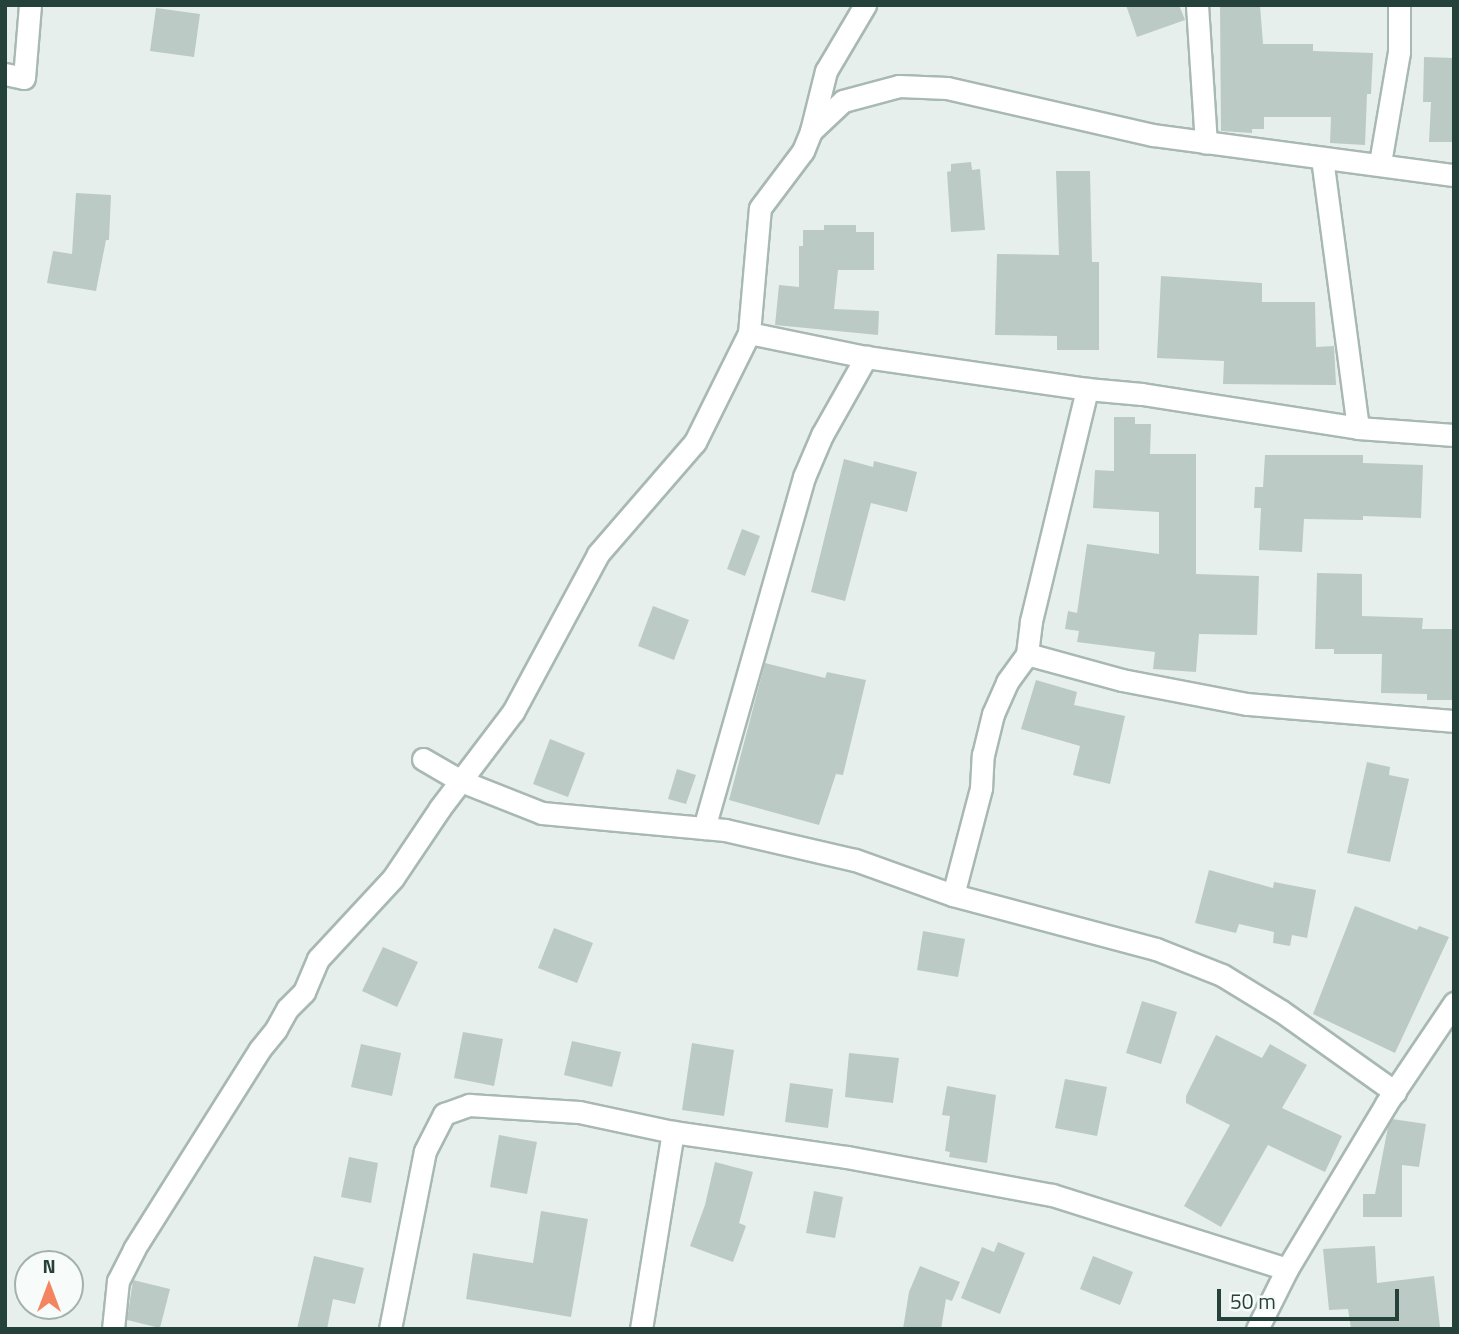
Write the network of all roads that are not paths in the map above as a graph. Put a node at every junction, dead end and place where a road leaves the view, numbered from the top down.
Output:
1 (30, 5) edge
2 (865, 5) edge
3 (1197, 5) edge
4 (1399, 5) edge
5 (5, 74) edge
6 (811, 131) junction
7 (1206, 144) junction
8 (1322, 158) junction
9 (1380, 163) junction
10 (1454, 175) edge
11 (750, 333) junction
12 (866, 357) junction
13 (1087, 389) junction
14 (1358, 428) junction
15 (1454, 435) edge
16 (1027, 654) junction
17 (1454, 721) edge
18 (423, 759) dead end
19 (461, 781) junction
20 (704, 828) junction
21 (953, 895) junction
22 (1454, 1003) edge
23 (1395, 1092) junction
24 (673, 1132) junction
25 (1287, 1269) junction
26 (113, 1329) edge
27 (390, 1329) edge
28 (641, 1329) edge
29 (1257, 1329) edge

1 - 5 street
2 - 6 street
3 - 7 street
4 - 9 street
6 - 7 street
6 - 11 street
7 - 8 street
8 - 9 street
8 - 14 street
9 - 10 street
11 - 12 street
11 - 19 street
12 - 13 street
12 - 20 street
13 - 14 street
13 - 16 street
14 - 15 street
16 - 17 street
16 - 21 street
18 - 19 street
19 - 20 street
19 - 26 street
20 - 21 street
21 - 23 street
22 - 23 street
23 - 25 street
24 - 25 street
24 - 27 street
24 - 28 street
25 - 29 street

